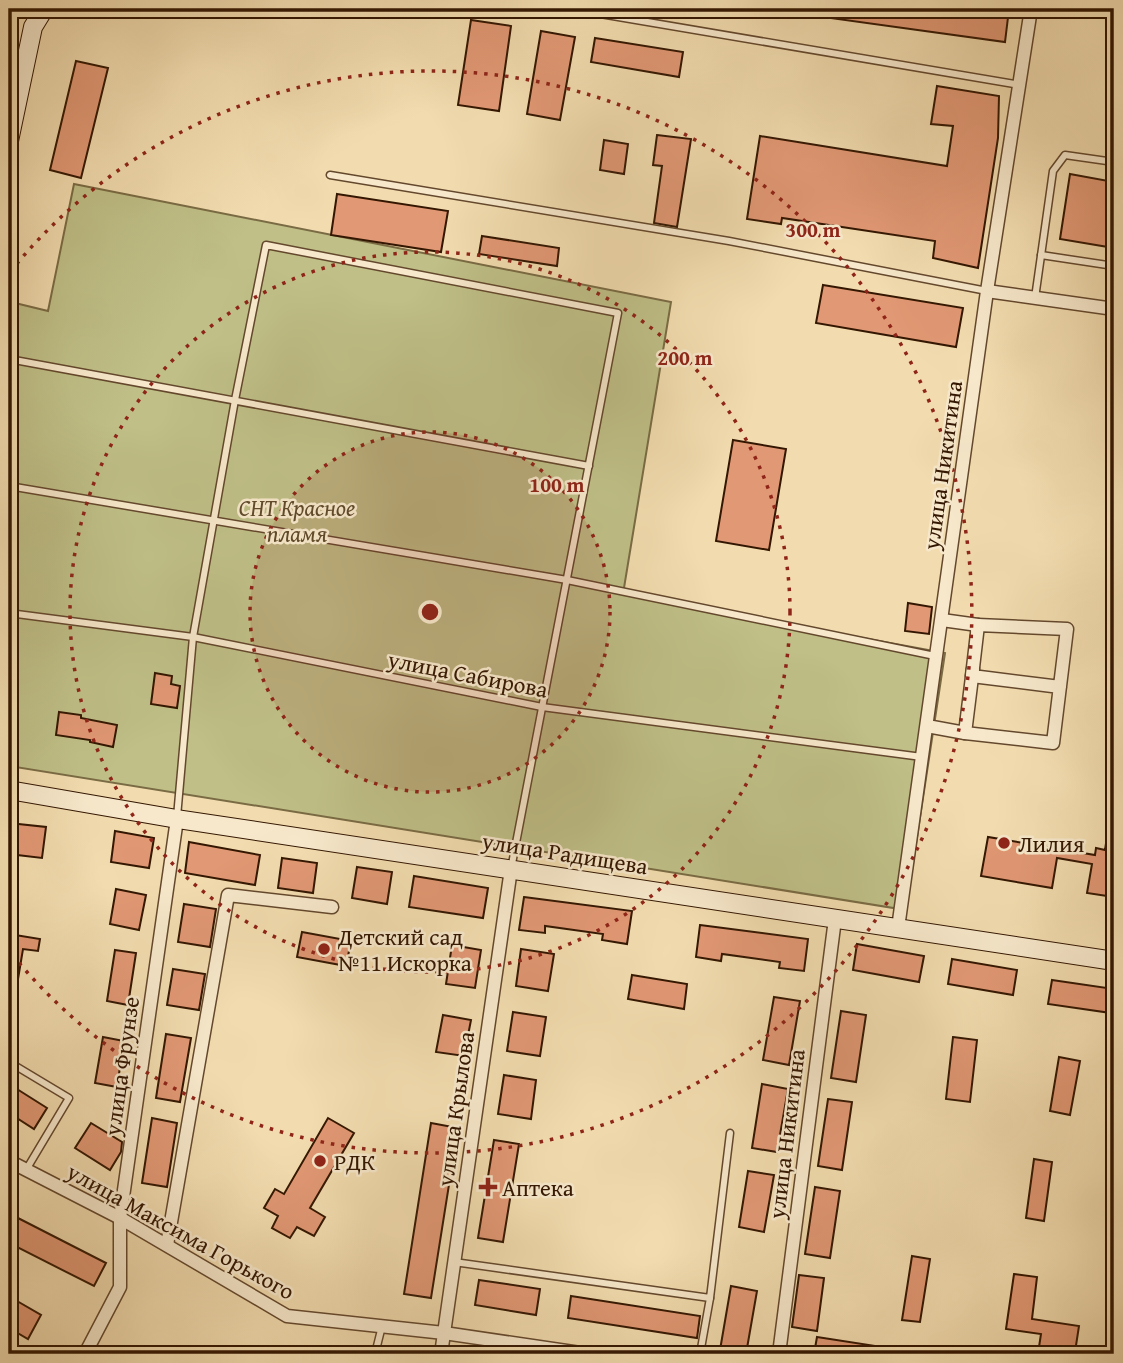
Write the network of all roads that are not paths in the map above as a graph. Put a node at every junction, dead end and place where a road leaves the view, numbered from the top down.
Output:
1 (32, 9) edge
2 (44, 9) edge
3 (571, 9) edge
4 (1031, 9) edge
5 (33, 27) junction
6 (1020, 85) junction
7 (9, 141) edge
8 (1114, 163) edge
9 (330, 175) dead end
10 (1041, 255) junction
11 (1114, 266) edge
12 (987, 291) junction
13 (1035, 298) junction
14 (1114, 309) edge
15 (9, 359) edge
16 (235, 400) junction
17 (589, 466) junction
18 (9, 486) edge
19 (214, 521) junction
20 (567, 580) junction
21 (9, 613) edge
22 (942, 620) junction
23 (978, 625) junction
24 (193, 638) junction
25 (937, 656) junction
26 (972, 676) junction
27 (1060, 687) junction
28 (542, 708) junction
29 (927, 726) junction
30 (965, 733) junction
31 (922, 757) junction
32 (9, 790) edge
33 (177, 819) junction
34 (510, 869) junction
35 (332, 907) dead end
36 (835, 919) junction
37 (898, 928) junction
38 (1114, 961) edge
39 (9, 1062) edge
40 (730, 1133) dead end
41 (9, 1161) edge
42 (26, 1170) junction
43 (121, 1218) junction
44 (167, 1245) junction
45 (454, 1262) junction
46 (710, 1298) junction
47 (383, 1326) junction
48 (444, 1333) junction
49 (85, 1354) edge
50 (375, 1354) edge
51 (441, 1354) edge
52 (587, 1354) edge
53 (701, 1354) edge
54 (779, 1354) edge

1 - 5 street
2 - 5 street
3 - 6 lane
4 - 6 street, улица Никитина
5 - 7 street
6 - 12 street, улица Никитина
8 - 10 lane
9 - 12 lane
10 - 11 lane
10 - 13 lane
12 - 13 street
12 - 22 street, улица Никитина
13 - 14 street
15 - 16 lane
16 - 17 lane
16 - 17 lane
16 - 19 lane
17 - 20 lane
18 - 19 lane
19 - 20 lane
19 - 24 lane
20 - 25 lane
20 - 28 lane
21 - 24 lane, улица Сабирова
22 - 23 street
22 - 25 street, улица Никитина
23 - 26 street
23 - 27 street
24 - 28 lane, улица Сабирова
24 - 33 lane
25 - 29 street, улица Никитина
26 - 27 street
26 - 30 street
27 - 30 street
28 - 31 lane, улица Сабирова
28 - 34 lane
29 - 30 street
29 - 31 street, улица Никитина
31 - 37 street, улица Никитина
32 - 33 street, улица Радищева
33 - 34 street, улица Радищева
33 - 43 street, улица Фрунзе
34 - 36 street, улица Радищева
34 - 45 street, улица Крылова
35 - 44 street
36 - 37 street, улица Радищева
36 - 54 street, улица Никитина
37 - 38 street, улица Радищева
39 - 42 lane
40 - 46 lane
41 - 42 street, улица Максима Горького
42 - 43 street, улица Максима Горького
43 - 44 street, улица Максима Горького
43 - 49 street, улица Фрунзе
44 - 47 street, улица Максима Горького
45 - 46 lane
45 - 48 street, улица Крылова
46 - 53 lane
47 - 48 street, улица Максима Горького
47 - 50 lane
48 - 51 street, улица Крылова
48 - 52 street, улица Максима Горького

